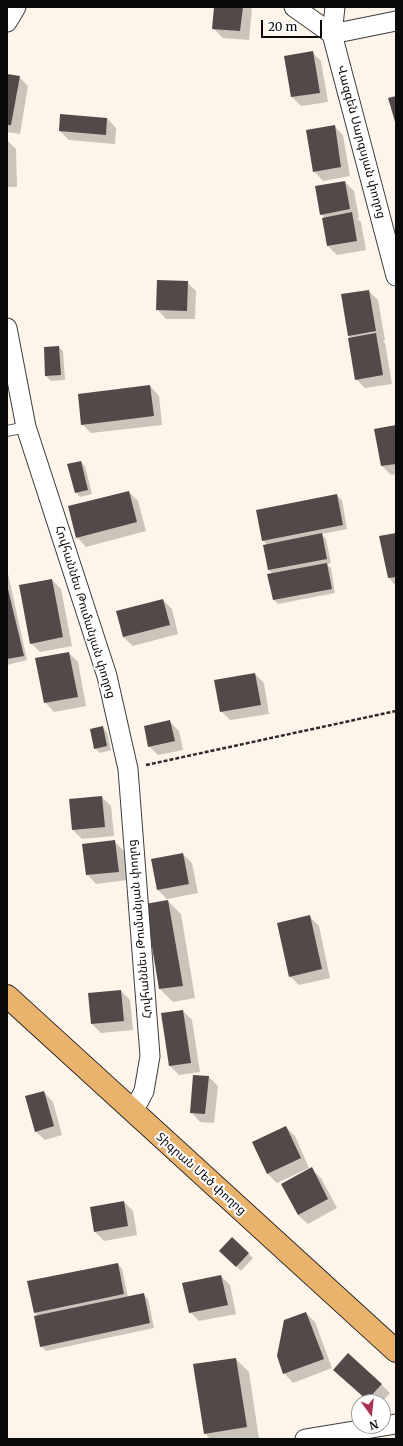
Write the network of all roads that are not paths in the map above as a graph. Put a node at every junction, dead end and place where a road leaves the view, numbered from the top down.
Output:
1 (16, 7) edge
2 (294, 7) edge
3 (335, 7) edge
4 (396, 21) edge
5 (7, 22) edge
6 (332, 34) junction
7 (396, 276) edge
8 (7, 328) edge
9 (26, 427) junction
10 (7, 431) edge
11 (7, 996) edge
12 (133, 1112) junction
13 (396, 1351) edge
14 (396, 1424) edge
15 (305, 1439) edge

1 - 5 street
2 - 6 street
3 - 6 street, Վազգեն Սարգսյան փողոց
4 - 6 street
6 - 7 street, Վազգեն Սարգսյան փողոց
8 - 9 street, Հովհաննես Թումանյան փողոց
9 - 10 lane
9 - 12 street, Հովհաննես Թումանյան փողոց
11 - 12 main road, Տիգրան Մեծ փողոց
12 - 13 main road, Տիգրան Մեծ փողոց
14 - 15 street

